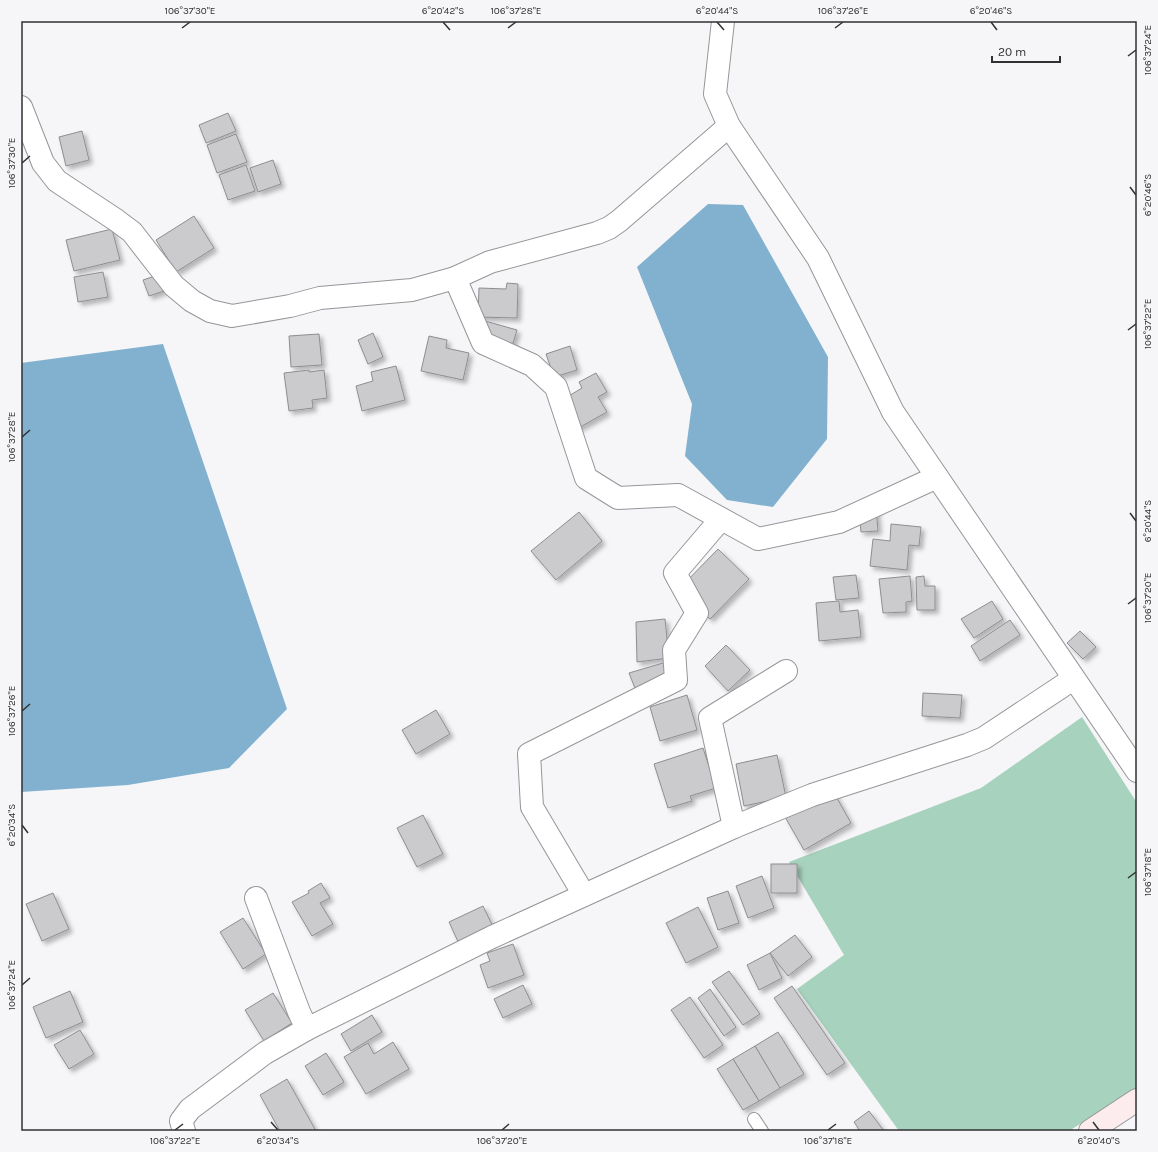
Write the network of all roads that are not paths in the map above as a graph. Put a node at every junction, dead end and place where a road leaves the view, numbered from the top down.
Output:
1 (723, 21) edge
2 (21, 107) edge
3 (729, 126) junction
4 (455, 278) junction
5 (937, 477) junction
6 (721, 519) junction
7 (786, 671) dead end
8 (1073, 679) junction
9 (1137, 772) edge
10 (734, 826) junction
11 (584, 895) junction
12 (256, 898) dead end
13 (307, 1029) junction
14 (1137, 1100) edge
15 (754, 1119) dead end
16 (184, 1131) edge
17 (762, 1131) edge
18 (1090, 1131) edge

1 - 3 street
2 - 4 street
3 - 4 street
3 - 5 street
4 - 6 street
5 - 6 street
5 - 8 street
6 - 11 street
7 - 10 street
8 - 9 street
8 - 10 street
10 - 11 street
11 - 13 street
12 - 13 street
13 - 16 street
14 - 18 street
15 - 17 lane

